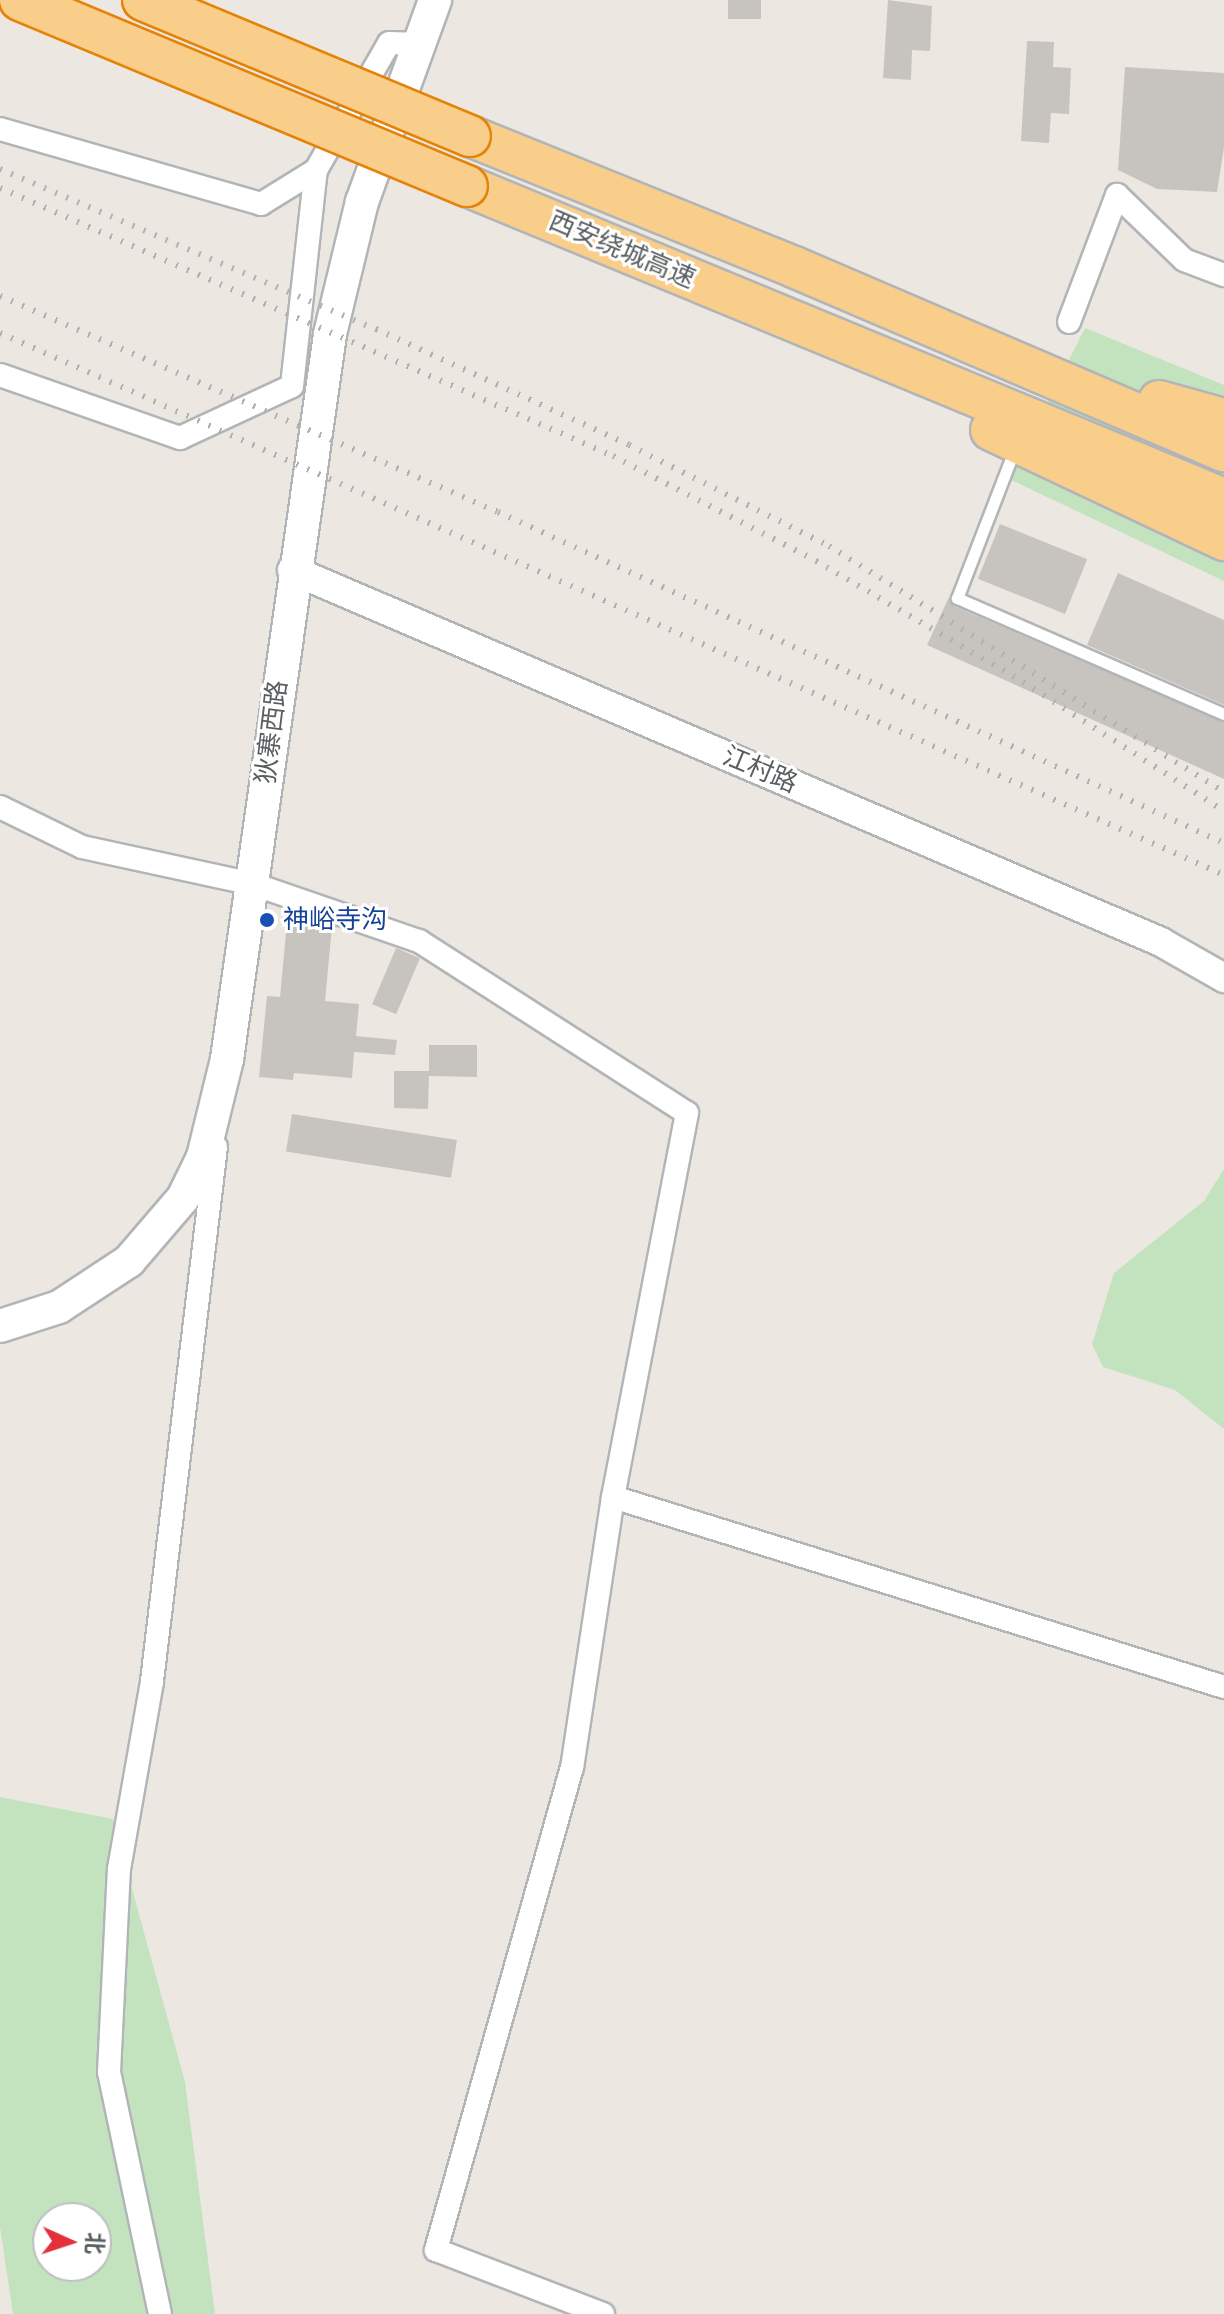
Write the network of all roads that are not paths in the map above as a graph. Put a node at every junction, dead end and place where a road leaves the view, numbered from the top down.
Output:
1 (20, 0) edge
2 (143, 0) edge
3 (438, 0) edge
4 (421, 44) junction
5 (0, 129) edge
6 (316, 170) junction
7 (635, 256) junction
8 (1224, 275) edge
9 (1069, 322) dead end
10 (928, 323) junction
11 (0, 375) edge
12 (1224, 419) edge
13 (1224, 451) edge
14 (1010, 461) dead end
15 (1224, 499) edge
16 (1224, 540) edge
17 (292, 570) junction
18 (1224, 714) edge
19 (0, 807) edge
20 (253, 884) junction
21 (1224, 978) edge
22 (227, 1059) junction
23 (0, 1326) edge
24 (613, 1497) junction
25 (1224, 1687) edge
26 (160, 2314) edge
27 (603, 2314) edge

1 - 7 highway, 西安绕城高速, bridge
2 - 10 highway, 西安绕城高速, bridge
3 - 4 main road, 狄寨西路
4 - 6 street
4 - 17 main road, 狄寨西路
5 - 6 street
6 - 11 street
7 - 15 highway, 西安绕城高速
7 - 16 highway
8 - 9 street
10 - 12 highway
10 - 13 highway, 西安绕城高速
14 - 18 lane
17 - 20 main road, 狄寨西路
17 - 21 street, 江村路
19 - 20 street
20 - 22 main road, 狄寨西路
20 - 24 street
22 - 23 main road, 狄寨西路
22 - 26 street
24 - 25 street
24 - 27 street

